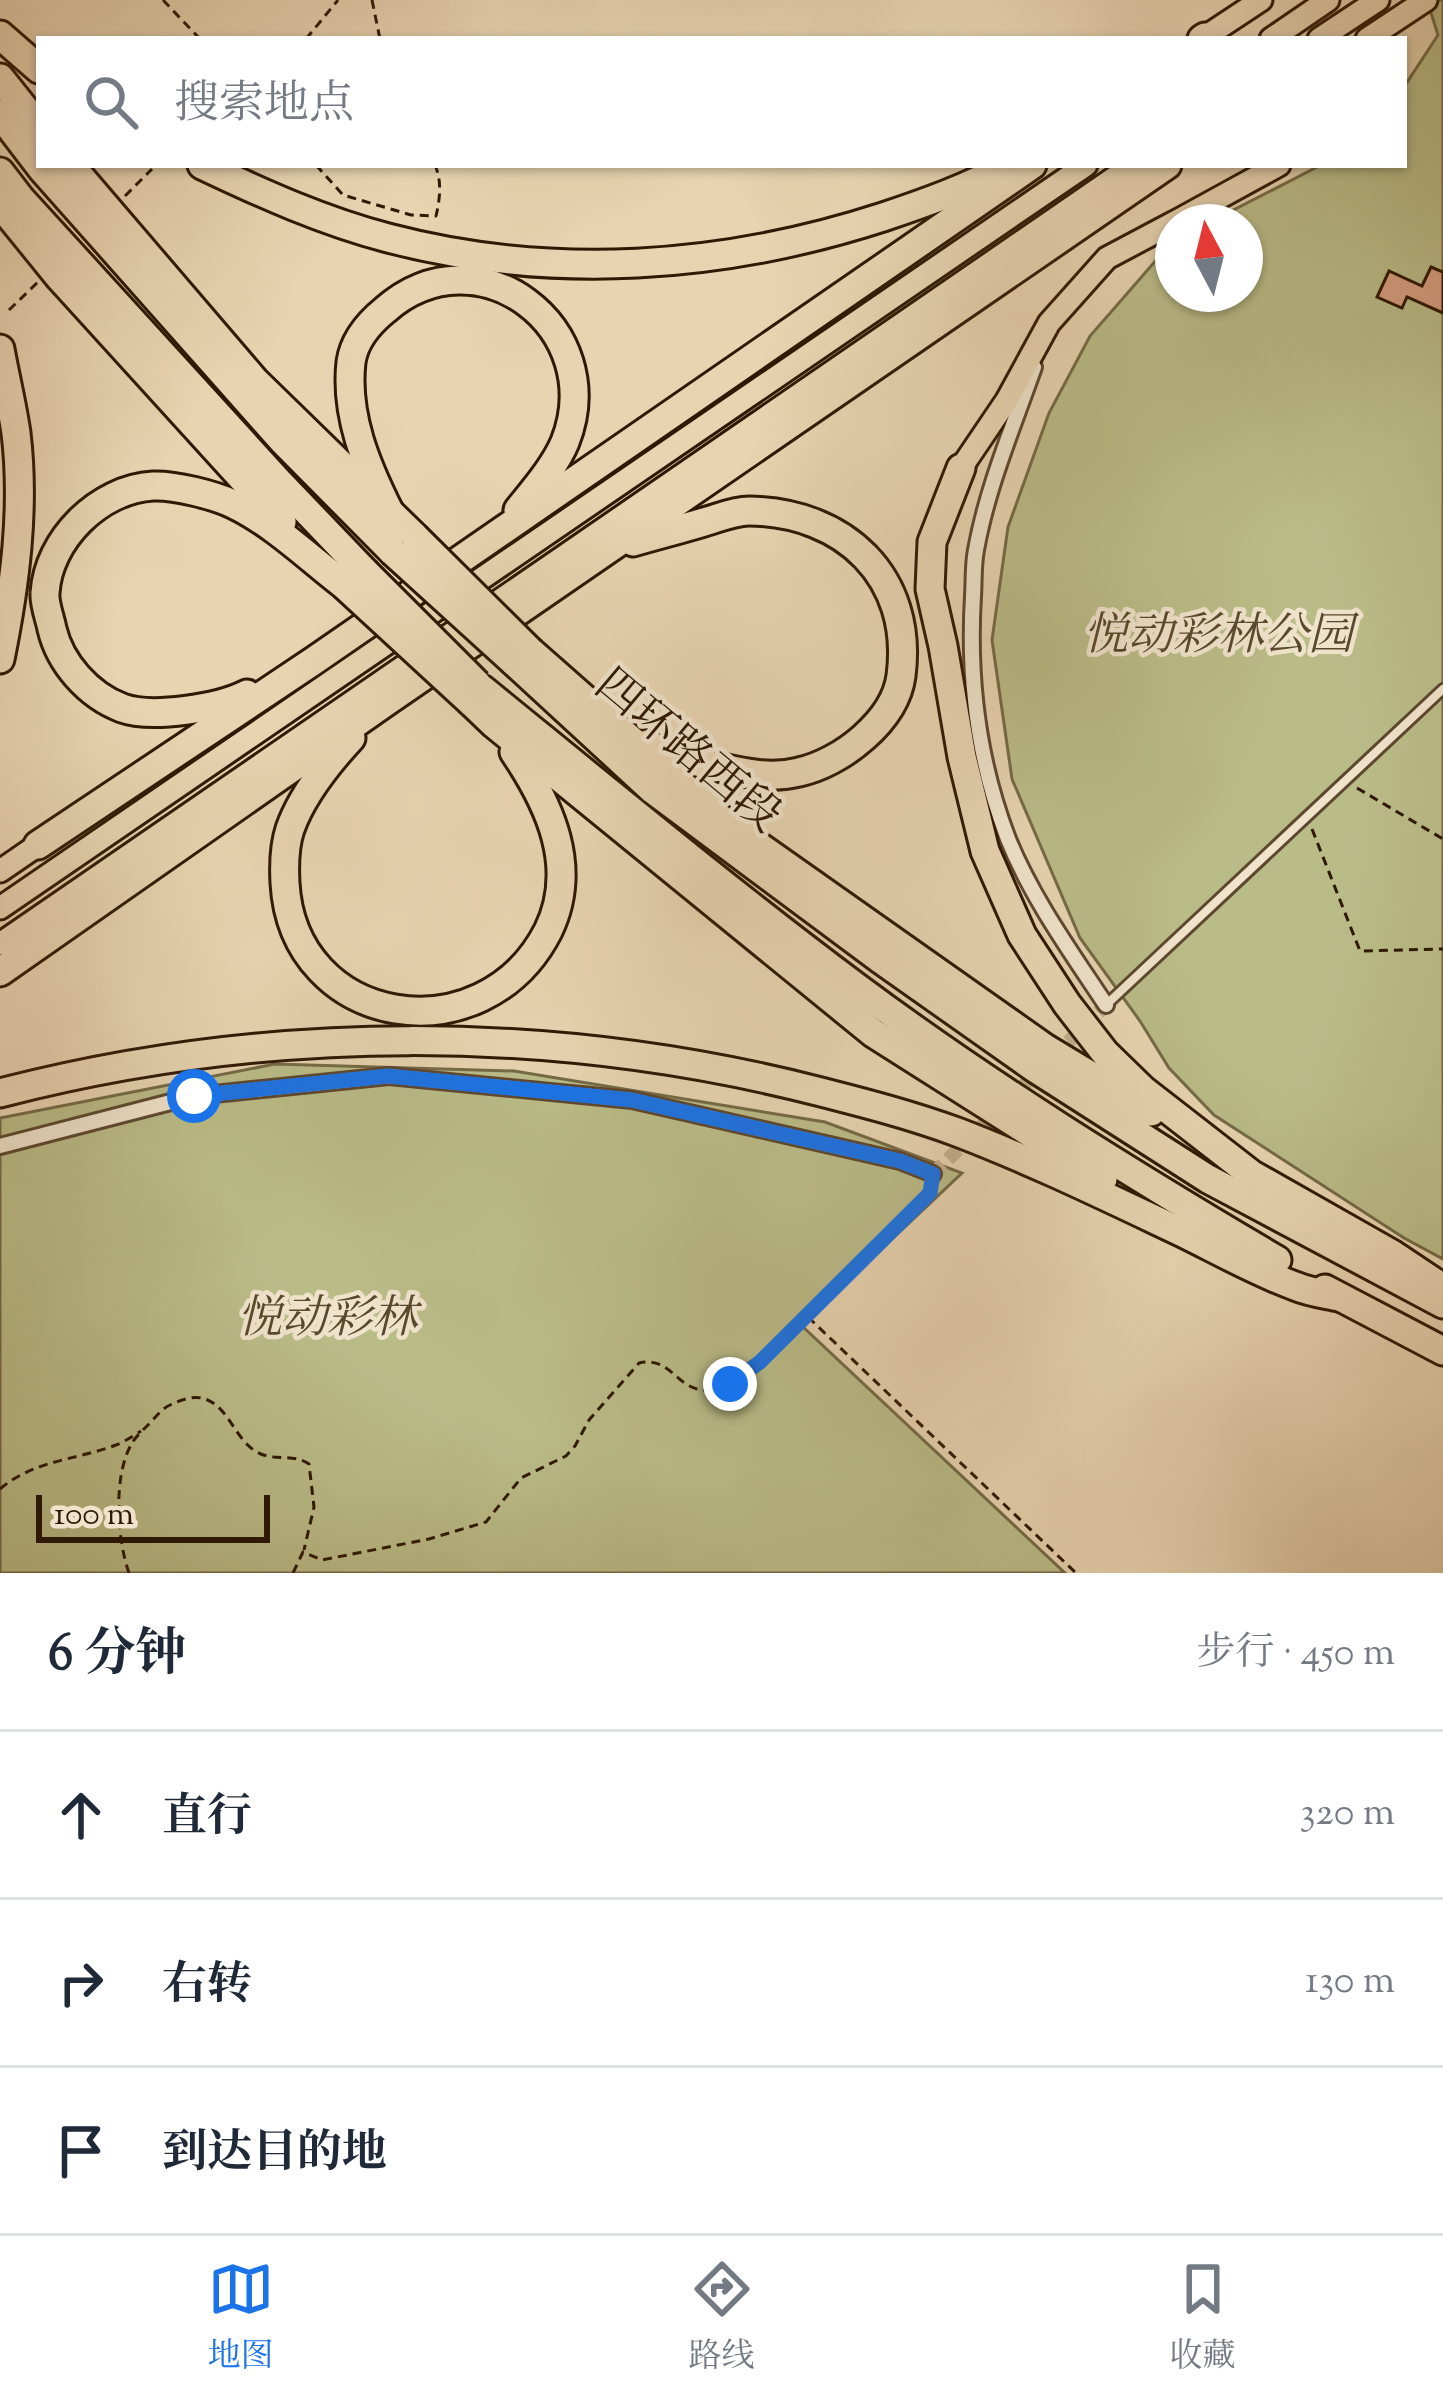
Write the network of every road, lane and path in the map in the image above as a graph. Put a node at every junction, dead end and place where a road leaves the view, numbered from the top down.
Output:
1 (163, 0) edge
2 (338, 0) edge
3 (372, 0) edge
4 (1261, 0) edge
5 (1328, 0) edge
6 (1378, 0) edge
7 (1419, 5) edge
8 (0, 35) edge
9 (197, 36) edge
10 (308, 36) edge
11 (379, 36) edge
12 (1206, 36) edge
13 (1275, 36) edge
14 (1324, 36) edge
15 (1372, 36) edge
16 (1404, 36) edge
17 (36, 66) edge
18 (0, 78) edge
19 (0, 115) edge
20 (36, 123) edge
21 (36, 161) edge
22 (41, 168) edge
23 (73, 168) edge
24 (208, 168) edge
25 (319, 168) edge
26 (436, 168) edge
27 (1002, 168) edge
28 (1028, 168) edge
29 (1082, 168) edge
30 (1129, 168) edge
31 (1163, 168) edge
32 (1274, 168) edge
33 (152, 169) dead end
34 (0, 172) edge
35 (119, 202) dead end
36 (0, 204) edge
37 (1208, 204) edge
38 (1155, 233) edge
39 (43, 277) dead end
40 (9, 310) dead end
41 (1049, 323) junction
42 (0, 349) edge
43 (962, 468) joint
44 (389, 511) junction
45 (503, 529) junction
46 (404, 545) junction
47 (612, 548) junction
48 (355, 579) junction
49 (522, 657) junction
50 (0, 659) edge
51 (316, 661) junction
52 (1443, 689) edge
53 (476, 695) junction
54 (386, 702) junction
55 (592, 707) junction
56 (494, 724) junction
57 (1345, 781) junction
58 (1307, 816) junction
59 (1443, 838) edge
60 (38, 845) joint
61 (0, 871) edge
62 (0, 908) edge
63 (0, 944) edge
64 (1443, 949) edge
65 (0, 972) edge
66 (1106, 1005) joint
67 (0, 1093) edge
68 (0, 1146) edge
69 (933, 1174) joint
70 (1252, 1174) junction
71 (1236, 1258) junction
72 (1443, 1289) edge
73 (1340, 1298) junction
74 (1443, 1304) edge
75 (807, 1316) junction
76 (1443, 1351) edge
77 (143, 1430) junction
78 (0, 1489) edge
79 (303, 1552) junction
80 (128, 1573) edge
81 (293, 1573) edge
82 (1076, 1573) edge

1 - 9 path
2 - 10 path
3 - 11 path
4 - 12 main road
5 - 13 main road
6 - 14 main road
7 - 15 main road
7 - 16 main road
8 - 17 highway
18 - 20 highway
19 - 21 highway, 四环路西段
22 - 46 highway, 四环路西段
23 - 44 highway
24 - 27 highway
25 - 26 path
28 - 45 highway
29 - 62 main road
30 - 63 main road
31 - 47 highway
32 - 37 main road
33 - 35 path
34 - 48 highway, 四环路西段
36 - 48 highway
38 - 41 main road
39 - 40 path
41 - 43 main road
41 - 66 street
42 - 50 highway
43 - 70 highway
44 - 45 highway
44 - 46 highway
45 - 51 highway
46 - 49 highway, 四环路西段, bridge
47 - 54 highway
47 - 55 highway
48 - 51 highway
48 - 53 highway, 四环路西段, bridge
49 - 55 highway
49 - 74 highway, 四环路西段
51 - 60 highway
52 - 57 lane
53 - 56 highway
53 - 73 highway, 四环路西段
54 - 56 highway
54 - 65 highway
55 - 70 highway
56 - 71 highway
57 - 58 lane
57 - 59 path
58 - 64 path
58 - 66 lane
60 - 61 main road
67 - 71 highway
68 - 69 street
69 - 75 path
70 - 72 highway
71 - 73 highway
73 - 76 highway, 四环路西段
75 - 79 path
75 - 82 path
77 - 78 path
77 - 79 path
77 - 80 path
79 - 81 path

